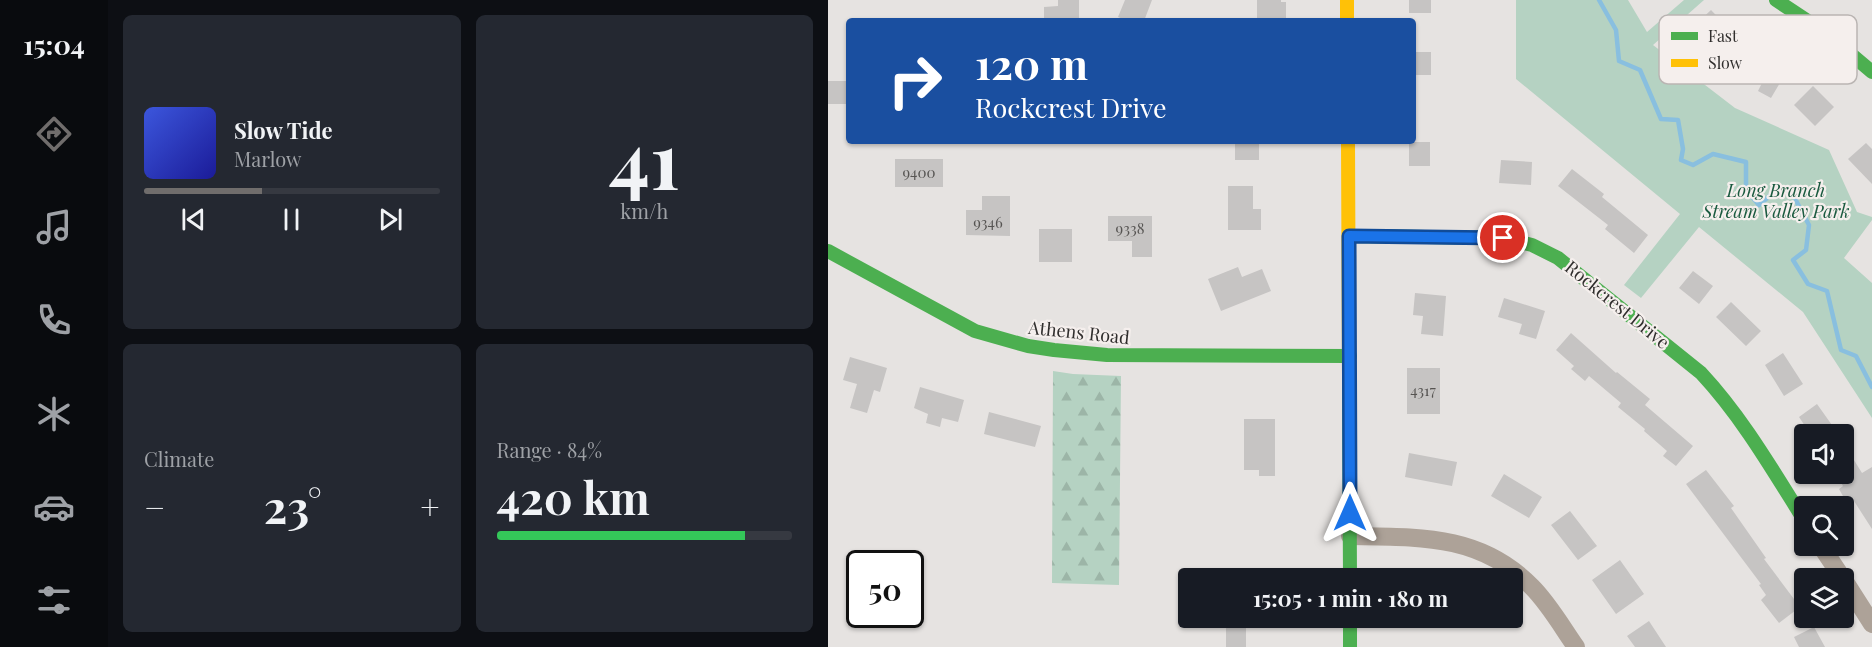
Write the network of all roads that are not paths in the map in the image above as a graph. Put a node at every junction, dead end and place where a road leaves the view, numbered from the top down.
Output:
1 (1347, 0) edge
2 (1776, 0) edge
3 (1799, 15) edge
4 (1347, 18) edge
5 (1857, 58) edge
6 (1872, 72) edge
7 (1348, 144) edge
8 (1349, 236) junction
9 (828, 251) edge
10 (1350, 356) junction
11 (1794, 505) edge
12 (1350, 536) junction
13 (1350, 568) edge
14 (1854, 596) edge
15 (1872, 624) edge
16 (1350, 628) edge
17 (1350, 647) edge
18 (1576, 647) edge

1 - 4 street
2 - 3 street
5 - 6 street
7 - 8 street
8 - 10 street
8 - 11 street, Rockcrest Drive
9 - 10 street, Athens Road
10 - 12 street
12 - 13 street
12 - 18 street
14 - 15 street
16 - 17 street

